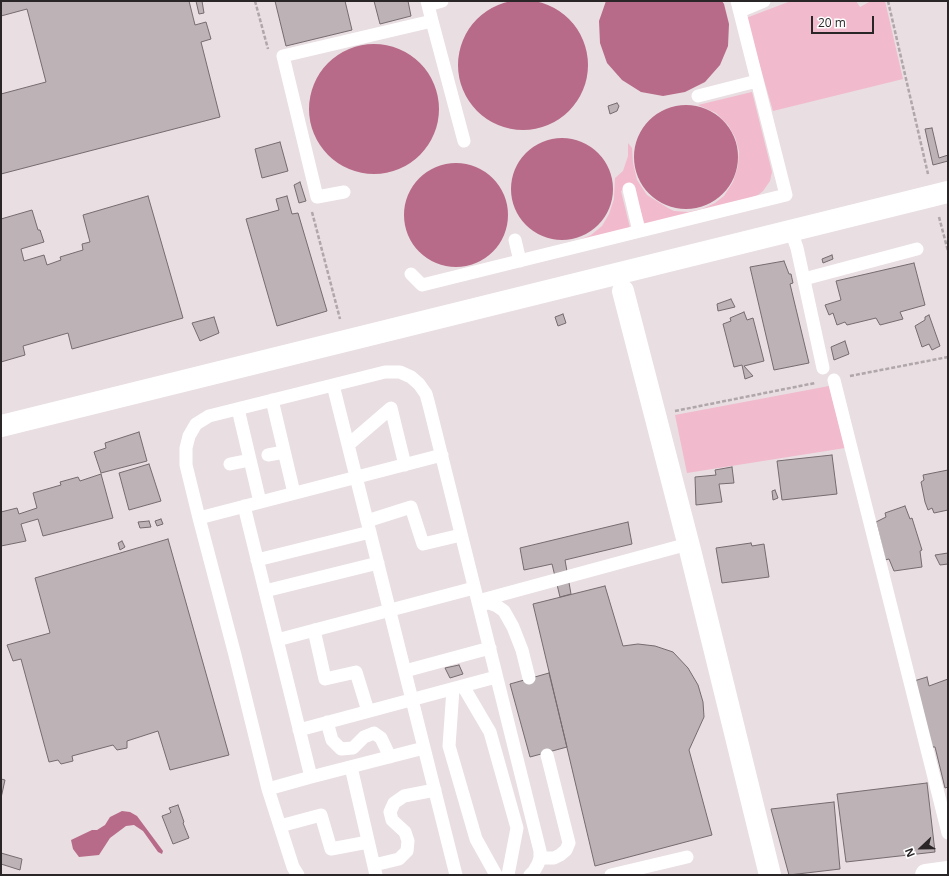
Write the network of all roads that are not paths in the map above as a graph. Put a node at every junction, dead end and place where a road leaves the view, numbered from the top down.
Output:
1 (442, 1) edge
2 (764, 1) edge
3 (427, 3) edge
4 (738, 6) edge
5 (432, 21) junction
6 (757, 80) junction
7 (698, 96) dead end
8 (464, 141) dead end
9 (629, 188) dead end
10 (344, 192) dead end
11 (948, 192) edge
12 (639, 231) junction
13 (792, 231) junction
14 (515, 240) dead end
15 (917, 249) dead end
16 (520, 261) junction
17 (411, 274) dead end
18 (804, 279) junction
19 (623, 291) dead end
20 (823, 368) dead end
21 (834, 380) road end
22 (333, 385) junction
23 (272, 400) junction
24 (238, 409) junction
25 (1, 426) edge
26 (348, 445) junction
27 (284, 452) junction
28 (268, 455) dead end
29 (442, 455) junction
30 (250, 460) junction
31 (230, 464) dead end
32 (406, 465) junction
33 (356, 477) junction
34 (294, 493) junction
35 (260, 502) junction
36 (244, 506) junction
37 (199, 518) junction
38 (368, 526) junction
39 (461, 535) junction
40 (688, 544) junction
41 (257, 560) junction
42 (378, 563) junction
43 (474, 588) junction
44 (265, 591) junction
45 (478, 603) junction
46 (389, 610) junction
47 (314, 630) junction
48 (277, 640) junction
49 (490, 648) junction
50 (405, 671) junction
51 (496, 677) junction
52 (529, 678) dead end
53 (458, 687) junction
54 (412, 699) junction
55 (368, 711) junction
56 (327, 722) junction
57 (299, 730) junction
58 (424, 748) junction
59 (547, 755) dead end
60 (390, 757) junction
61 (351, 767) junction
62 (311, 777) junction
63 (268, 789) junction
64 (435, 790) junction
65 (280, 826) junction
66 (948, 833) edge
67 (368, 842) junction
68 (687, 857) dead end
69 (540, 858) junction
70 (375, 870) edge
71 (948, 872) edge
72 (298, 875) edge
73 (456, 875) edge
74 (496, 875) edge
75 (508, 875) edge
76 (530, 875) edge
77 (611, 875) edge
78 (770, 875) edge
79 (926, 875) edge

1 - 3 lane
2 - 4 lane
3 - 5 lane
4 - 6 lane
5 - 8 lane
5 - 10 lane
6 - 7 lane
6 - 12 lane
9 - 12 lane
11 - 13 street
12 - 16 lane
13 - 18 lane
13 - 25 street
14 - 16 lane
15 - 18 lane
16 - 17 lane
18 - 20 lane
19 - 40 street
21 - 66 lane
22 - 23 lane
22 - 26 lane
22 - 29 lane
23 - 24 lane
23 - 27 lane
24 - 30 lane
24 - 37 lane
26 - 32 lane
26 - 33 lane
27 - 28 lane
27 - 34 lane
29 - 32 lane
29 - 39 lane
30 - 31 lane
30 - 35 lane
32 - 33 lane
33 - 34 lane
33 - 38 lane
34 - 35 lane
35 - 36 lane
36 - 37 lane
36 - 41 lane
37 - 63 lane
38 - 39 lane
38 - 41 lane
38 - 42 lane
39 - 43 lane
40 - 45 lane
40 - 78 street
41 - 44 lane
42 - 44 lane
42 - 46 lane
43 - 45 lane
43 - 46 lane
44 - 48 lane
45 - 49 lane
45 - 52 lane
46 - 47 lane
46 - 50 lane
47 - 48 lane
47 - 55 lane
48 - 57 lane
49 - 50 lane
49 - 51 lane
50 - 54 lane
51 - 53 lane
51 - 69 lane
53 - 54 lane
53 - 74 lane
53 - 75 lane
54 - 55 lane
54 - 58 lane
55 - 56 lane
56 - 57 lane
56 - 60 lane
57 - 62 lane
58 - 60 lane
58 - 64 lane
59 - 69 lane
60 - 61 lane
61 - 62 lane
61 - 67 lane
62 - 63 lane
63 - 65 lane
64 - 70 lane
64 - 73 lane
65 - 67 lane
65 - 72 lane
67 - 70 lane
68 - 77 lane
69 - 76 lane
71 - 79 street

